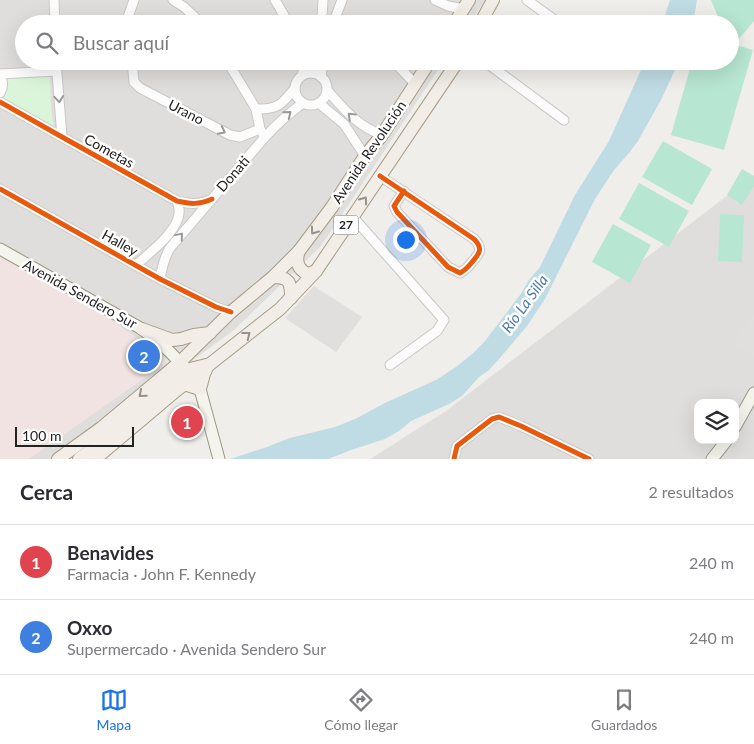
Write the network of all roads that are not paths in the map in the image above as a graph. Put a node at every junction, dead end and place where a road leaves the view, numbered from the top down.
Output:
1 (54, 0) edge
2 (134, 0) edge
3 (173, 0) edge
4 (275, 0) edge
5 (323, 0) edge
6 (342, 0) edge
7 (436, 0) edge
8 (494, 0) edge
9 (527, 0) edge
10 (467, 5) edge
11 (55, 15) edge
12 (129, 15) edge
13 (192, 15) edge
14 (284, 15) edge
15 (322, 15) edge
16 (336, 15) edge
17 (485, 15) edge
18 (548, 15) edge
19 (133, 70) edge
20 (232, 70) edge
21 (304, 70) edge
22 (322, 70) edge
23 (402, 70) edge
24 (424, 70) edge
25 (452, 70) edge
26 (496, 70) edge
27 (56, 71) joint
28 (0, 74) edge
29 (302, 76) junction
30 (321, 77) junction
31 (415, 84) junction
32 (295, 88) junction
33 (327, 90) junction
34 (0, 93) edge
35 (0, 102) edge
36 (303, 103) junction
37 (320, 104) junction
38 (256, 109) junction
39 (564, 120) dead end
40 (263, 133) junction
41 (382, 135) junction
42 (62, 137) junction
43 (365, 156) junction
44 (380, 176) junction
45 (0, 189) edge
46 (404, 192) junction
47 (212, 199) junction
48 (177, 201) junction
49 (352, 216) junction
50 (0, 249) edge
51 (299, 252) junction
52 (136, 265) junction
53 (316, 272) junction
54 (273, 277) junction
55 (160, 279) junction
56 (291, 298) junction
57 (231, 312) junction
58 (142, 329) junction
59 (210, 332) junction
60 (209, 365) junction
61 (390, 365) dead end
62 (186, 373) junction
63 (200, 389) junction
64 (754, 393) edge
65 (739, 420) edge
66 (725, 444) edge
67 (727, 444) edge
68 (58, 459) edge
69 (79, 459) edge
70 (95, 459) edge
71 (219, 459) edge
72 (454, 459) edge
73 (589, 459) edge
74 (712, 459) edge
75 (722, 459) edge

1 - 11 street
2 - 12 street
3 - 13 street
4 - 14 street
5 - 15 street
6 - 16 street
7 - 10 street
8 - 17 main road
9 - 18 street
19 -> 40 street, Urano
20 - 38 street
21 - 29 street
22 - 30 street
23 - 31 street
24 - 31 main road, Avenida Revolución / 27
25 - 44 main road, Avenida Revolución / 27
26 - 39 street
27 - 28 street
27 -> 42 street
28 - 34 street
29 - 30 street
29 - 32 street
30 - 33 street
31 - 41 main road, Avenida Revolución / 27
32 - 36 street
32 - 38 street
33 - 37 street
41 -> 33 street
35 - 42 street, Cometas
36 - 37 street
40 -> 36 street, Donati
37 - 43 street
38 - 40 street
40 - 47 street, Donati
41 - 43 main road, Avenida Revolución / 27
42 - 48 street, Cometas
43 -> 51 main road, Avenida Revolución / 27
44 - 46 street
49 -> 44 main road, Avenida Revolución / 27
45 - 52 street, Halley
46 - 46 street
47 - 48 street, Cometas
55 -> 47 street, Donati
48 - 52 street
49 - 53 main road, Avenida Revolución / 27
49 - 61 street
50 - 58 main road, Avenida Sendero Sur
51 - 53 main road
51 - 54 main road, Avenida Revolución / 27
52 - 55 street, Halley
53 - 56 main road, Avenida Revolución / 27
54 - 56 main road
54 - 57 main road, Avenida Revolución / 27
55 - 57 street, Halley
60 -> 56 main road, Avenida Revolución / 27
57 - 59 main road, Avenida Revolución / 27
58 - 59 main road
58 - 62 main road, Avenida Sendero Sur
59 - 62 main road, Avenida Revolución / 27
60 - 62 main road
60 - 63 main road
62 - 63 main road
62 -> 68 main road, Avenida Revolución / 27
62 - 69 main road
62 - 70 main road, Avenida Revolución / 27
63 - 71 main road
64 - 65 main road
66 - 74 main road
67 - 75 main road
72 - 73 street

